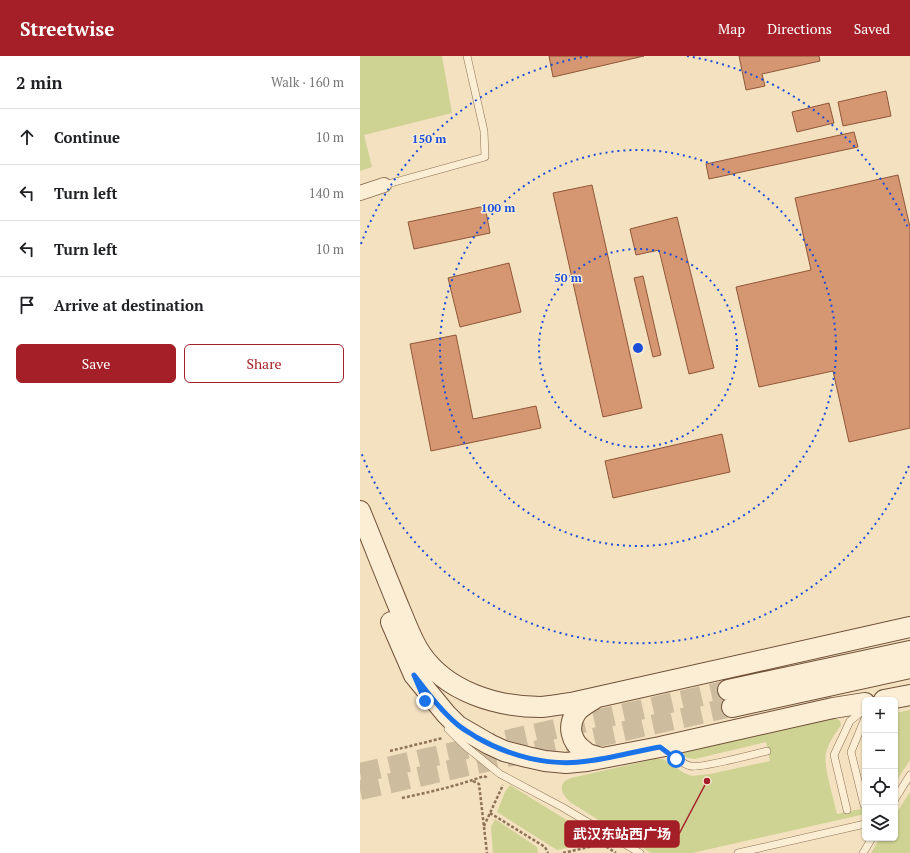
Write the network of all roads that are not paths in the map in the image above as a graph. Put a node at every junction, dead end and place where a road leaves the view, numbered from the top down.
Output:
1 (467, 56) edge
2 (384, 185) joint
3 (360, 193) edge
4 (360, 511) edge
5 (360, 546) edge
6 (910, 626) edge
7 (910, 651) edge
8 (910, 668) edge
9 (414, 675) junction
10 (910, 694) edge
11 (897, 697) edge
12 (595, 698) junction
13 (425, 701) dead end
14 (862, 704) edge
15 (862, 711) edge
16 (444, 725) dead end
17 (862, 725) edge
18 (660, 747) junction
19 (767, 751) dead end
20 (601, 758) junction
21 (910, 775) edge
22 (898, 794) edge
23 (862, 797) edge
24 (847, 810) dead end
25 (862, 825) edge
26 (870, 841) edge
27 (640, 853) edge
28 (738, 853) edge
29 (863, 853) edge

1 - 2 lane
2 - 3 street
4 - 12 main road
5 - 9 main road
6 - 12 main road
7 - 8 main road
9 - 13 lane
9 - 20 main road
10 - 11 main road
12 - 20 main road
14 - 18 main road
15 - 24 lane
16 - 27 lane
17 - 23 lane
18 - 19 lane
18 - 20 main road
21 - 22 lane
25 - 28 lane
26 - 29 lane

